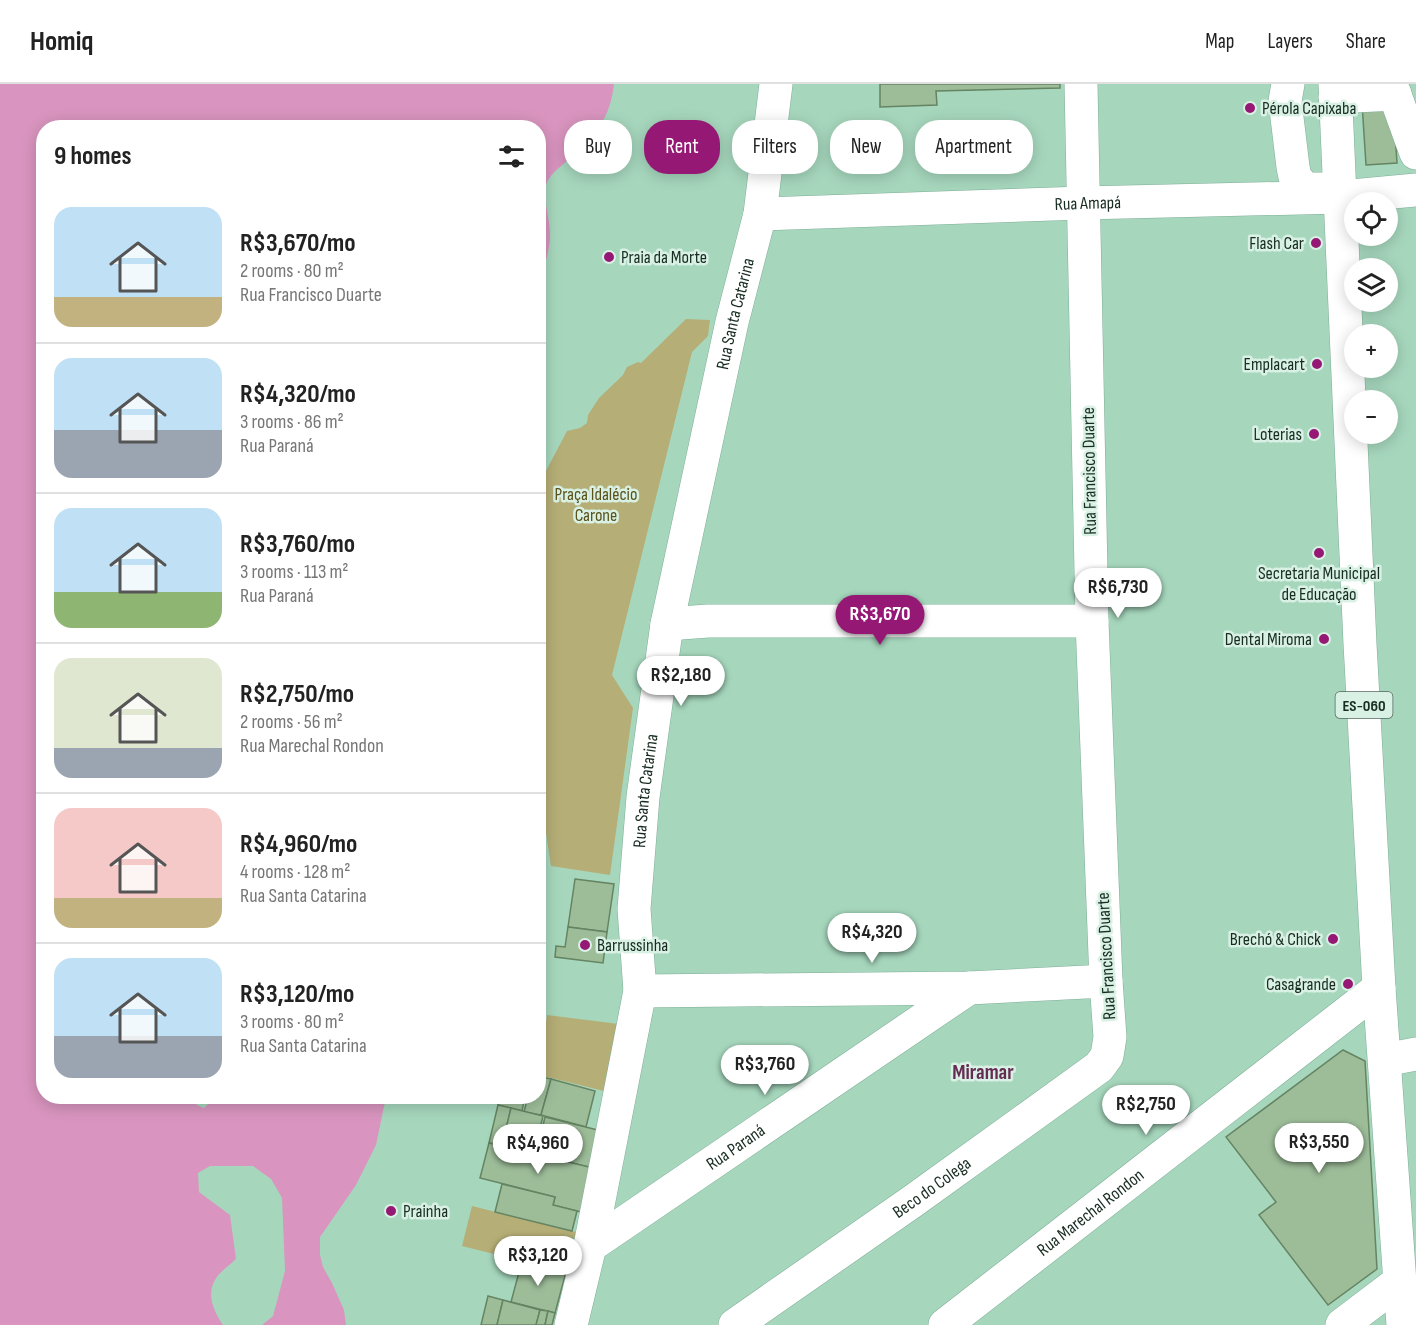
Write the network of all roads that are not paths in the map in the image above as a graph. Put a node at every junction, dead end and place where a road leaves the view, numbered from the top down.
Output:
1 (776, 84) edge
2 (1081, 84) edge
3 (1288, 84) edge
4 (1393, 89) edge
5 (1335, 91) edge
6 (1416, 153) edge
7 (1416, 190) edge
8 (1341, 193) junction
9 (1083, 203) junction
10 (760, 214) junction
11 (1092, 621) junction
12 (667, 624) junction
13 (1106, 981) junction
14 (969, 988) junction
15 (1379, 988) junction
16 (640, 991) junction
17 (1110, 1037) joint
18 (1401, 1057) edge
19 (590, 1245) junction
20 (1400, 1281) junction
21 (743, 1319) edge
22 (1407, 1321) edge
23 (571, 1325) edge
24 (945, 1325) edge
25 (1341, 1325) edge

1 - 10 street, Rua Santa Catarina
2 - 9 street, Rua Francisco Duarte
3 - 8 street
4 - 5 street
4 - 6 street
5 - 8 street, ES-060
7 - 8 street, Rua Amapá
8 - 9 street, Rua Amapá
8 - 15 street, ES-060
9 - 10 street, Rua Amapá
9 - 11 street, Rua Francisco Duarte
10 - 12 street, Rua Santa Catarina
11 - 12 street
11 - 13 street, Rua Francisco Duarte
12 - 16 street, Rua Santa Catarina
13 - 14 street
13 - 17 street, Rua Francisco Duarte
14 - 16 street
14 - 19 street, Rua Paraná
15 - 18 street, ES-060
15 - 24 street, Rua Marechal Rondon
16 - 19 street, Rua Santa Catarina
17 - 21 street, Beco do Colega
18 - 20 street, ES-060
19 - 23 street, Rua Santa Catarina
20 - 22 street, ES-060
20 - 25 street

